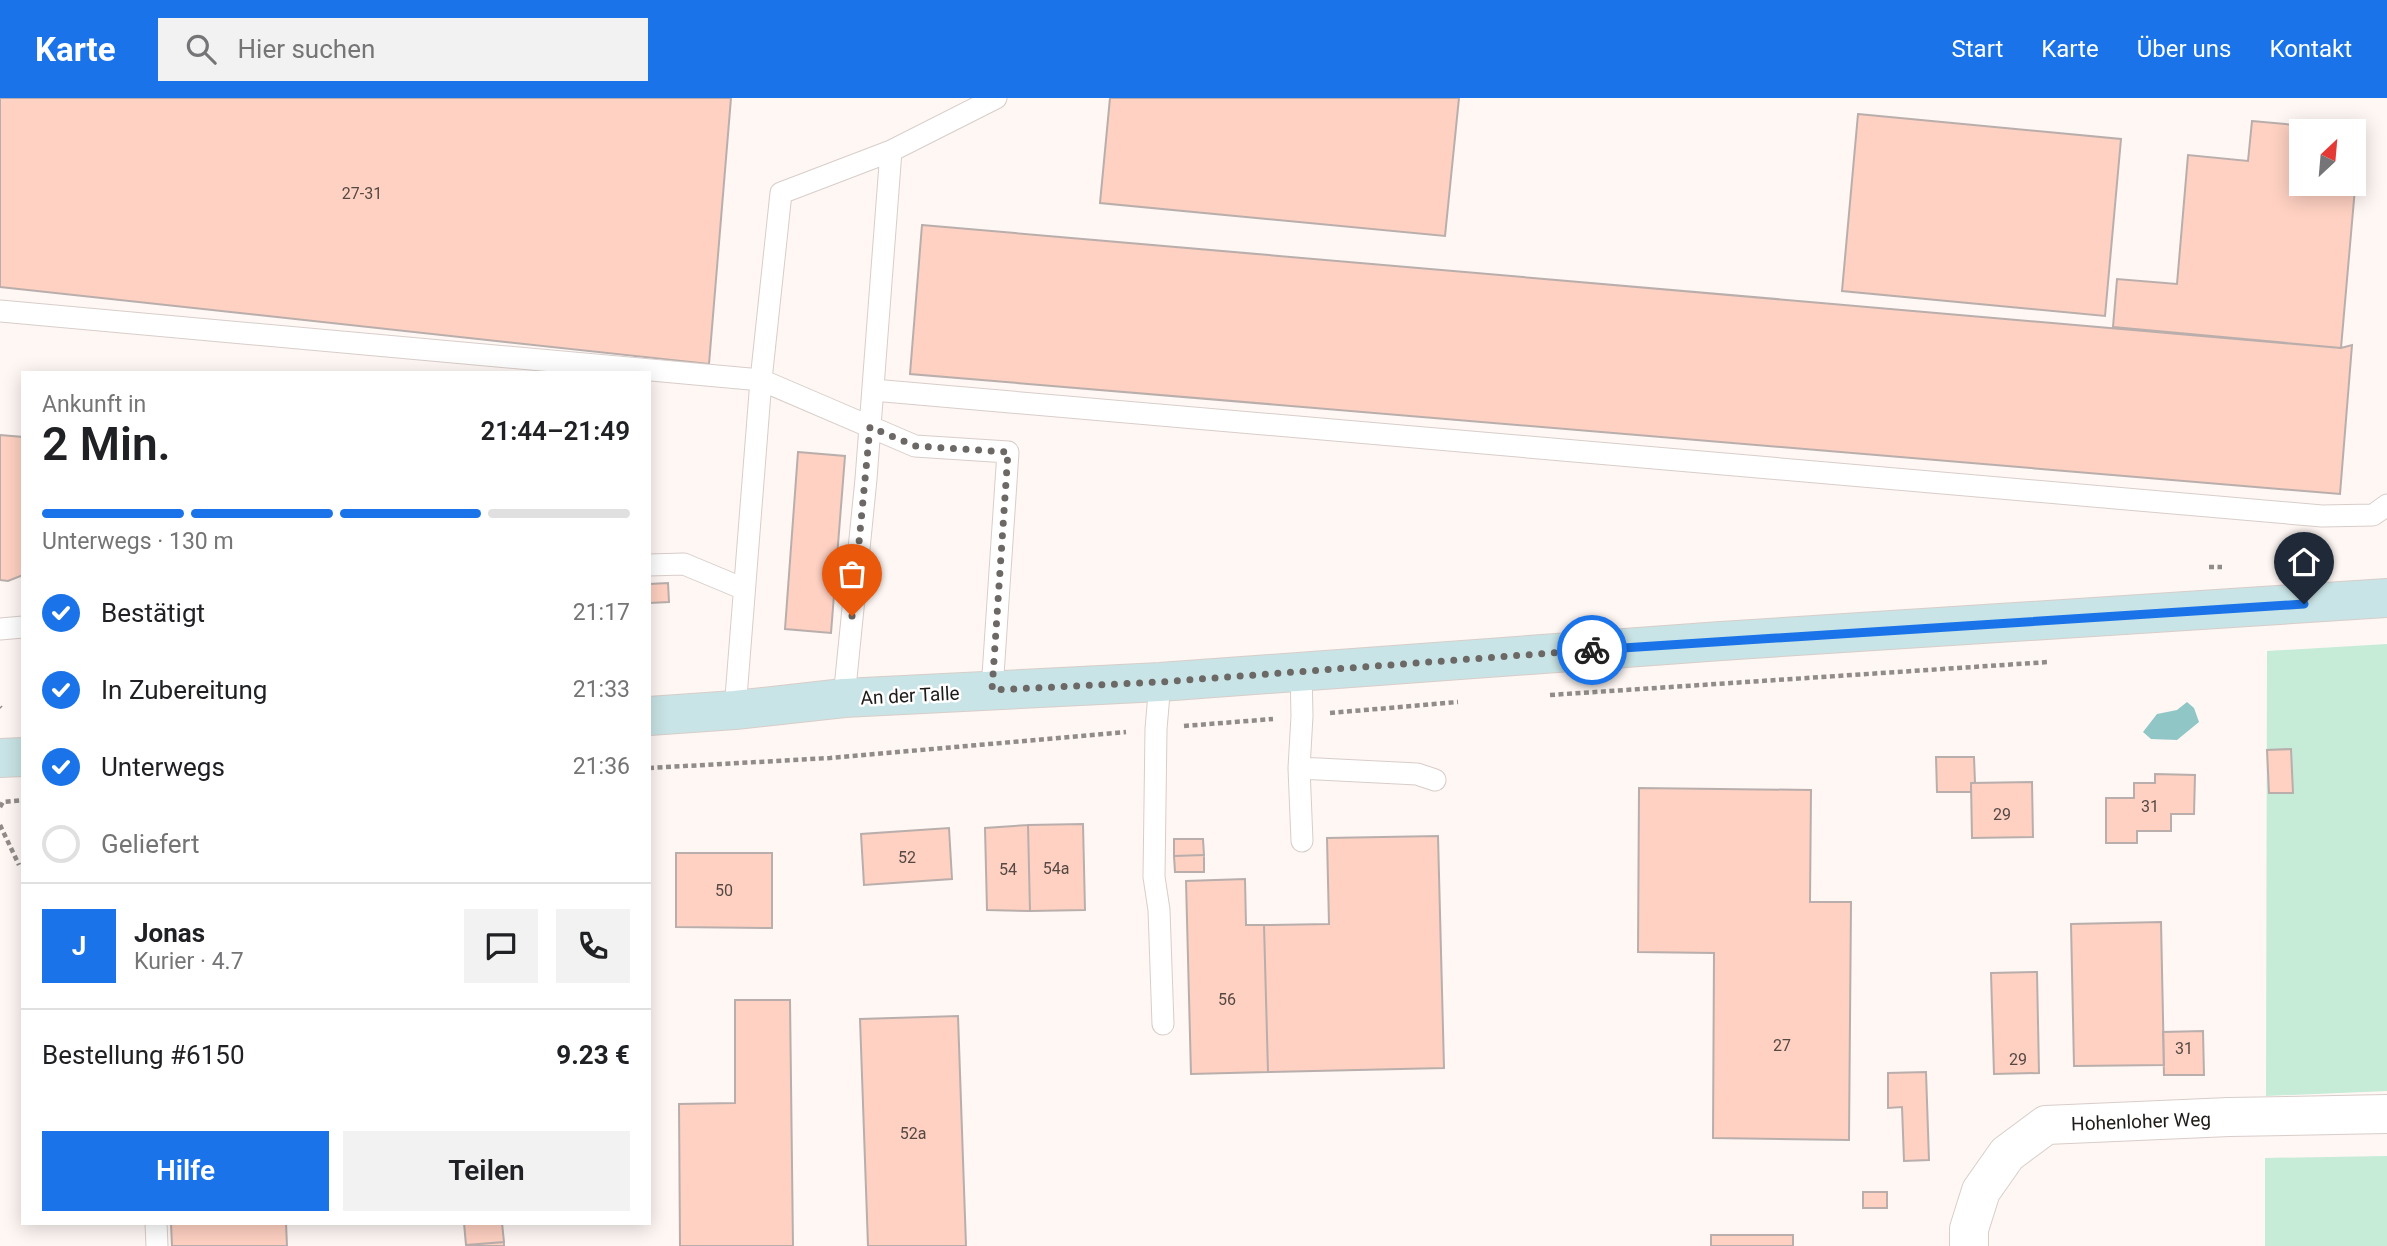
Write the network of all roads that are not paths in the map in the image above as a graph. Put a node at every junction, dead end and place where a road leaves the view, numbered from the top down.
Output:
1 (996, 98) edge
2 (891, 151) junction
3 (0, 311) edge
4 (761, 380) junction
5 (873, 390) junction
6 (870, 427) junction
7 (2387, 505) edge
8 (651, 565) edge
9 (744, 589) junction
10 (2387, 598) edge
11 (21, 628) edge
12 (0, 629) edge
13 (1301, 670) junction
14 (1160, 682) junction
15 (992, 690) junction
16 (844, 698) junction
17 (735, 710) junction
18 (651, 716) edge
19 (21, 757) edge
20 (0, 758) edge
21 (1299, 768) junction
22 (1435, 780) dead end
23 (1302, 841) dead end
24 (1163, 1024) dead end
25 (2387, 1114) edge
26 (156, 1225) edge
27 (157, 1246) edge
28 (1969, 1246) edge

1 - 2 lane
2 - 4 lane
2 - 5 lane
3 - 4 lane
4 - 6 lane
4 - 9 lane
5 - 6 lane
5 - 7 lane
6 - 15 lane
6 - 16 lane
8 - 9 lane
9 - 17 lane
10 - 13 street, An der Talle
11 - 12 lane
13 - 14 street, An der Talle
13 - 21 lane
14 - 15 street, An der Talle
14 - 24 lane
15 - 16 street, An der Talle
16 - 17 street, An der Talle
17 - 18 street, An der Talle
19 - 20 street
21 - 22 lane
21 - 23 lane
25 - 28 street, Hohenloher Weg
26 - 27 lane

